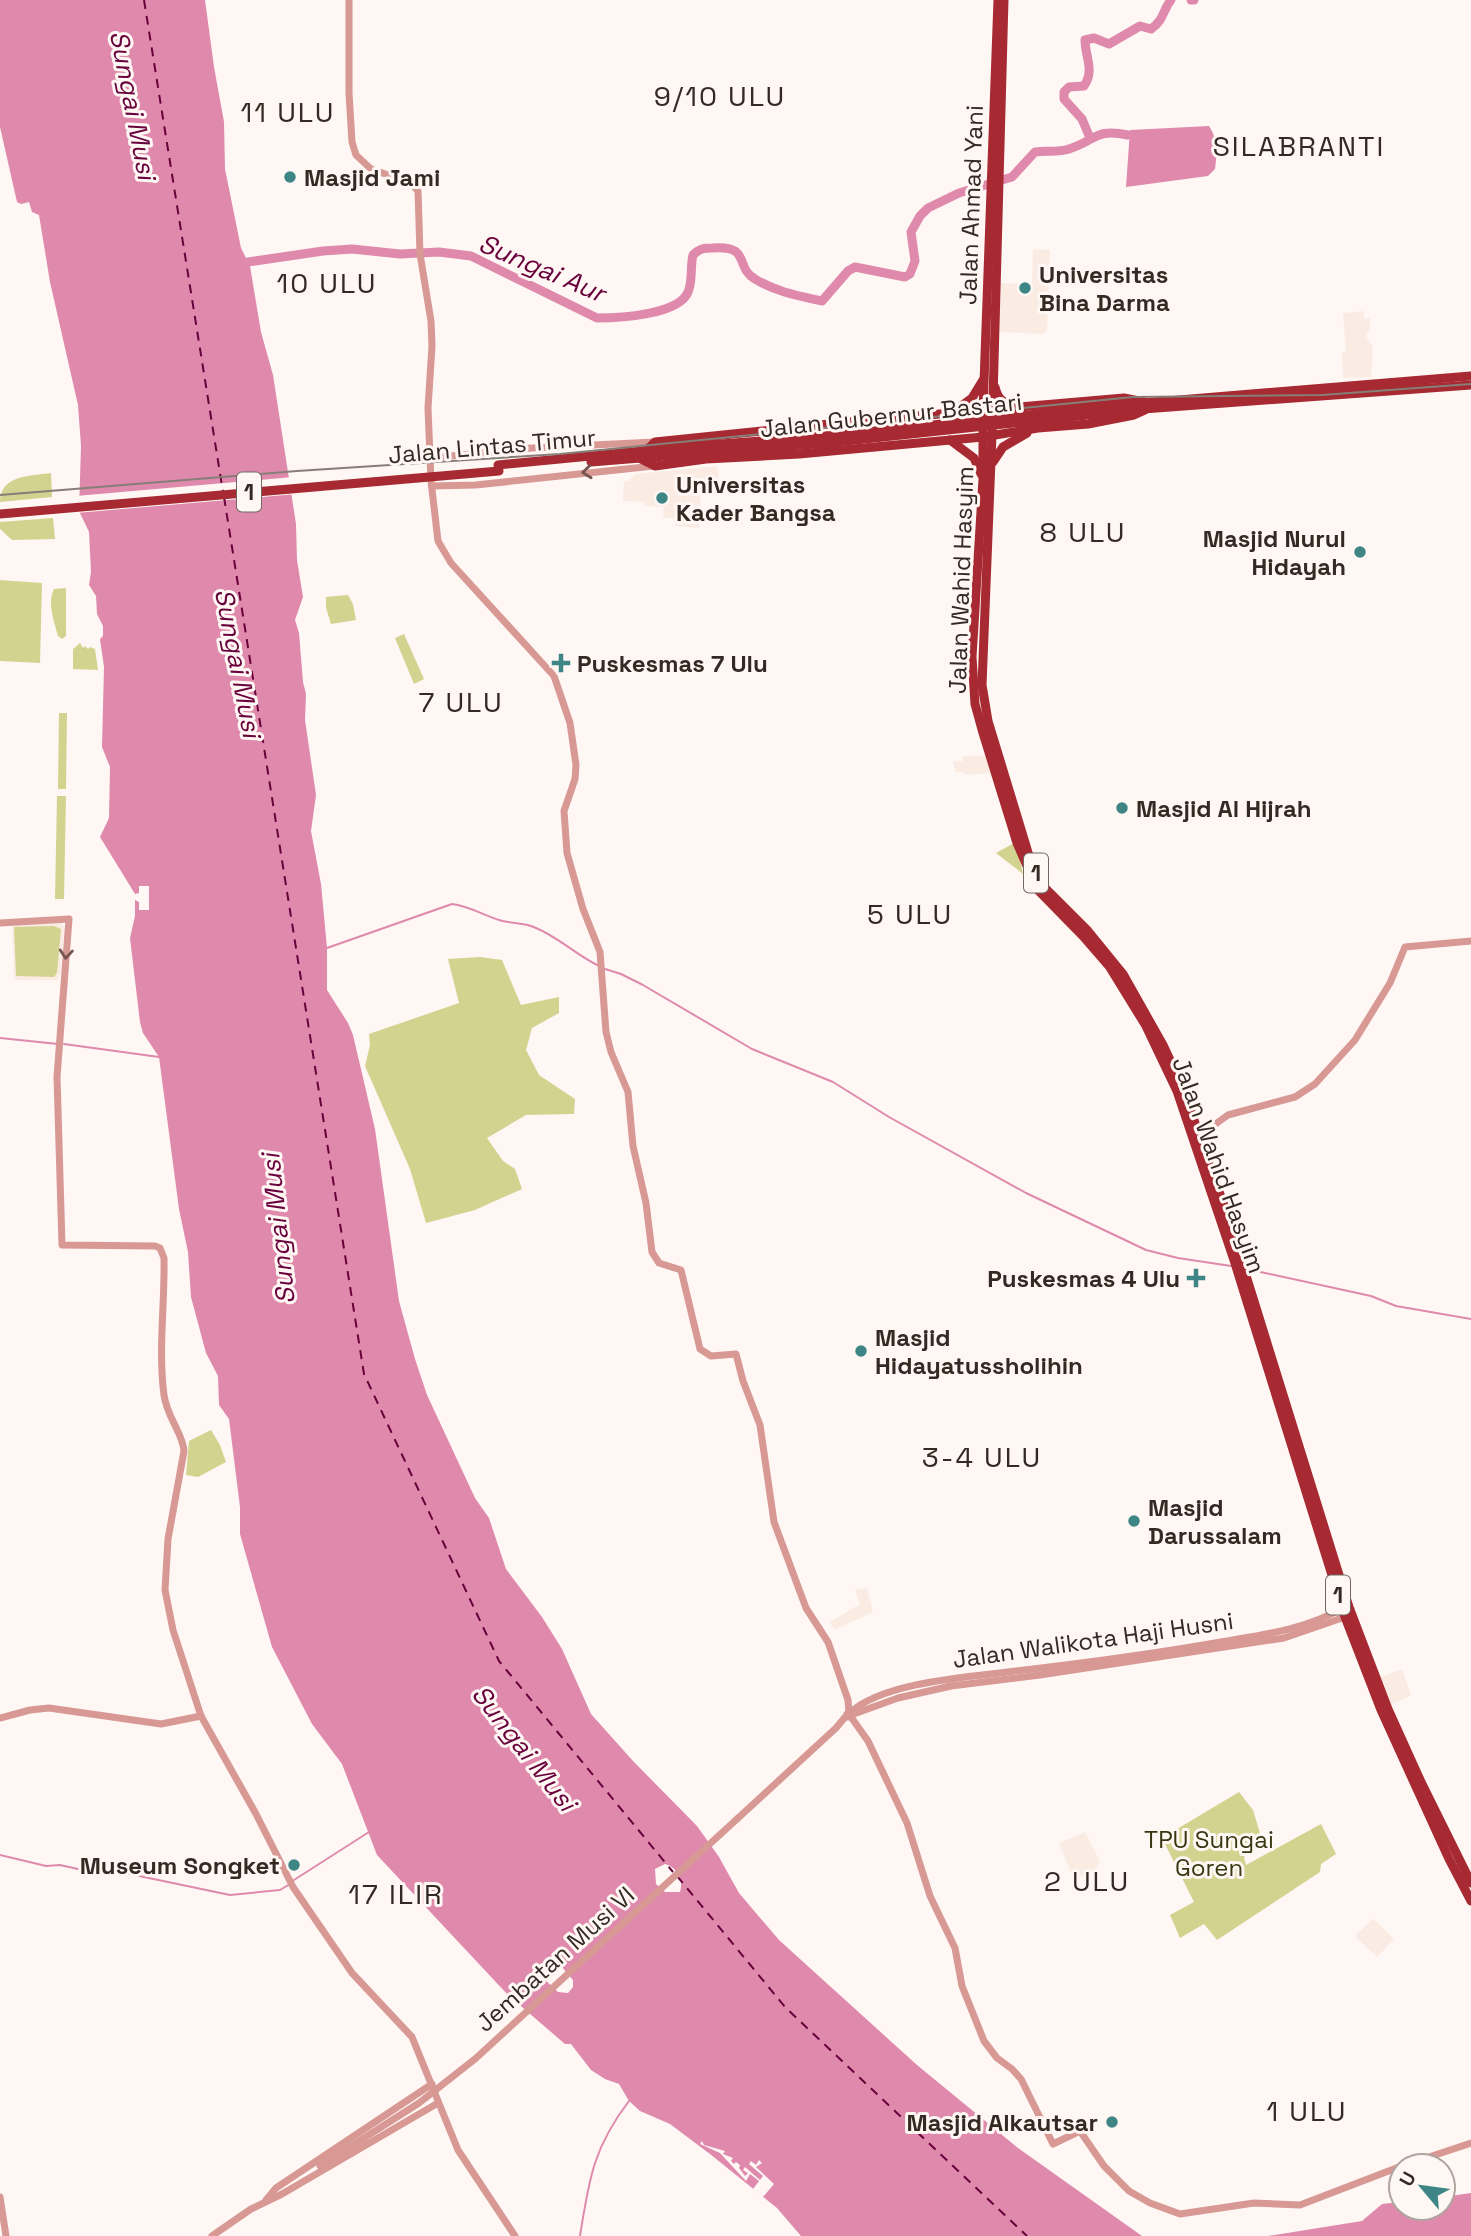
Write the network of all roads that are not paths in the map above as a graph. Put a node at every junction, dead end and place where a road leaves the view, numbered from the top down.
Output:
1 (349, 0) edge
2 (998, 0) edge
3 (1004, 0) edge
4 (995, 172) junction
5 (989, 375) junction
6 (1471, 376) edge
7 (1424, 384) junction
8 (1471, 385) edge
9 (1037, 405) junction
10 (1145, 406) junction
11 (1018, 408) junction
12 (988, 410) junction
13 (951, 413) junction
14 (934, 415) junction
15 (1038, 428) junction
16 (1019, 431) junction
17 (769, 436) junction
18 (988, 436) junction
19 (827, 440) junction
20 (950, 440) junction
21 (934, 441) junction
22 (655, 442) junction
23 (695, 446) junction
24 (756, 448) junction
25 (643, 454) junction
26 (768, 456) junction
27 (430, 458) junction
28 (706, 459) junction
29 (655, 466) junction
30 (499, 468) junction
31 (990, 469) junction
32 (983, 479) junction
33 (432, 486) junction
34 (0, 508) edge
35 (0, 514) edge
36 (0, 923) edge
37 (1471, 941) edge
38 (1199, 1136) junction
39 (1238, 1260) junction
40 (1312, 1499) junction
41 (1344, 1613) junction
42 (850, 1715) junction
43 (201, 1716) junction
44 (0, 1718) edge
45 (1471, 1883) edge
46 (1471, 1901) edge
47 (432, 2084) junction
48 (438, 2103) junction
49 (1471, 2143) edge
50 (0, 2197) edge
51 (266, 2200) junction
52 (514, 2235) edge
53 (6, 2236) edge
54 (212, 2236) edge

1 - 27 street
2 - 4 highway, Jalan Ahmad Yani
3 - 4 highway, Jalan Ahmad Yani
4 - 5 highway, Jalan Ahmad Yani
5 - 9 highway
5 - 12 highway, Jalan Ahmad Yani
5 - 13 highway
6 - 7 highway, Jalan Gubernur Bastari
7 - 8 highway, Jalan Gubernur Bastari
7 - 10 highway, Jalan Gubernur Bastari
9 - 10 highway, Jalan Gubernur Bastari
9 - 11 highway, Jalan Gubernur Bastari
10 - 15 highway, Jalan Gubernur Bastari
10 - 19 highway, Jalan Gubernur Bastari, bridge
11 - 12 highway, Jalan Gubernur Bastari
11 - 16 highway
12 - 13 highway
12 - 18 highway, Jalan Wahid Hasyim / 1
13 - 14 highway
14 - 17 highway
14 - 21 highway
15 - 16 highway, Jalan Gubernur Bastari
15 - 31 highway
16 - 18 highway, Jalan Gubernur Bastari
17 - 19 highway, Jalan Gubernur Bastari
17 - 23 highway, Jalan Gubernur Bastari
18 - 20 highway
18 - 31 highway, Jalan Wahid Hasyim / 1
18 - 32 highway, Jalan Wahid Hasyim / 1
19 - 24 highway, Jalan Gubernur Bastari
20 - 21 highway
20 - 32 highway
21 - 26 highway
22 - 23 highway
22 - 25 highway
22 - 27 street
23 - 24 highway, Jalan Gubernur Bastari
23 - 25 highway, Jalan Gubernur Bastari
23 - 28 highway
24 - 26 highway
25 - 29 highway
25 - 30 highway, Jalan Lintas Timur / 1
26 - 28 highway
27 - 33 street
28 - 29 highway
29 -> 33 street
30 - 34 highway, Jalan Lintas Timur / 1
30 - 35 highway, Jalan Lintas Timur / 1, bridge
31 - 38 highway, Jalan Wahid Hasyim / 1
32 - 39 highway, Jalan Wahid Hasyim / 1
33 - 42 street
36 -> 43 street
37 - 38 street
38 - 39 highway, Jalan Wahid Hasyim / 1
39 - 40 highway, Jalan Wahid Hasyim / 1
40 - 41 highway, Jalan Wahid Hasyim / 1
40 - 45 highway, Jalan Wahid Hasyim / 1
41 - 42 street, Jalan Walikota Haji Husni
41 - 46 highway, Jalan Wahid Hasyim / 1
42 - 49 street
42 - 51 street, Jembatan Musi VI, bridge
43 - 44 street
43 - 47 street
47 - 48 street
47 - 51 street
48 - 51 street
48 - 52 street
50 - 53 street
51 - 54 street

